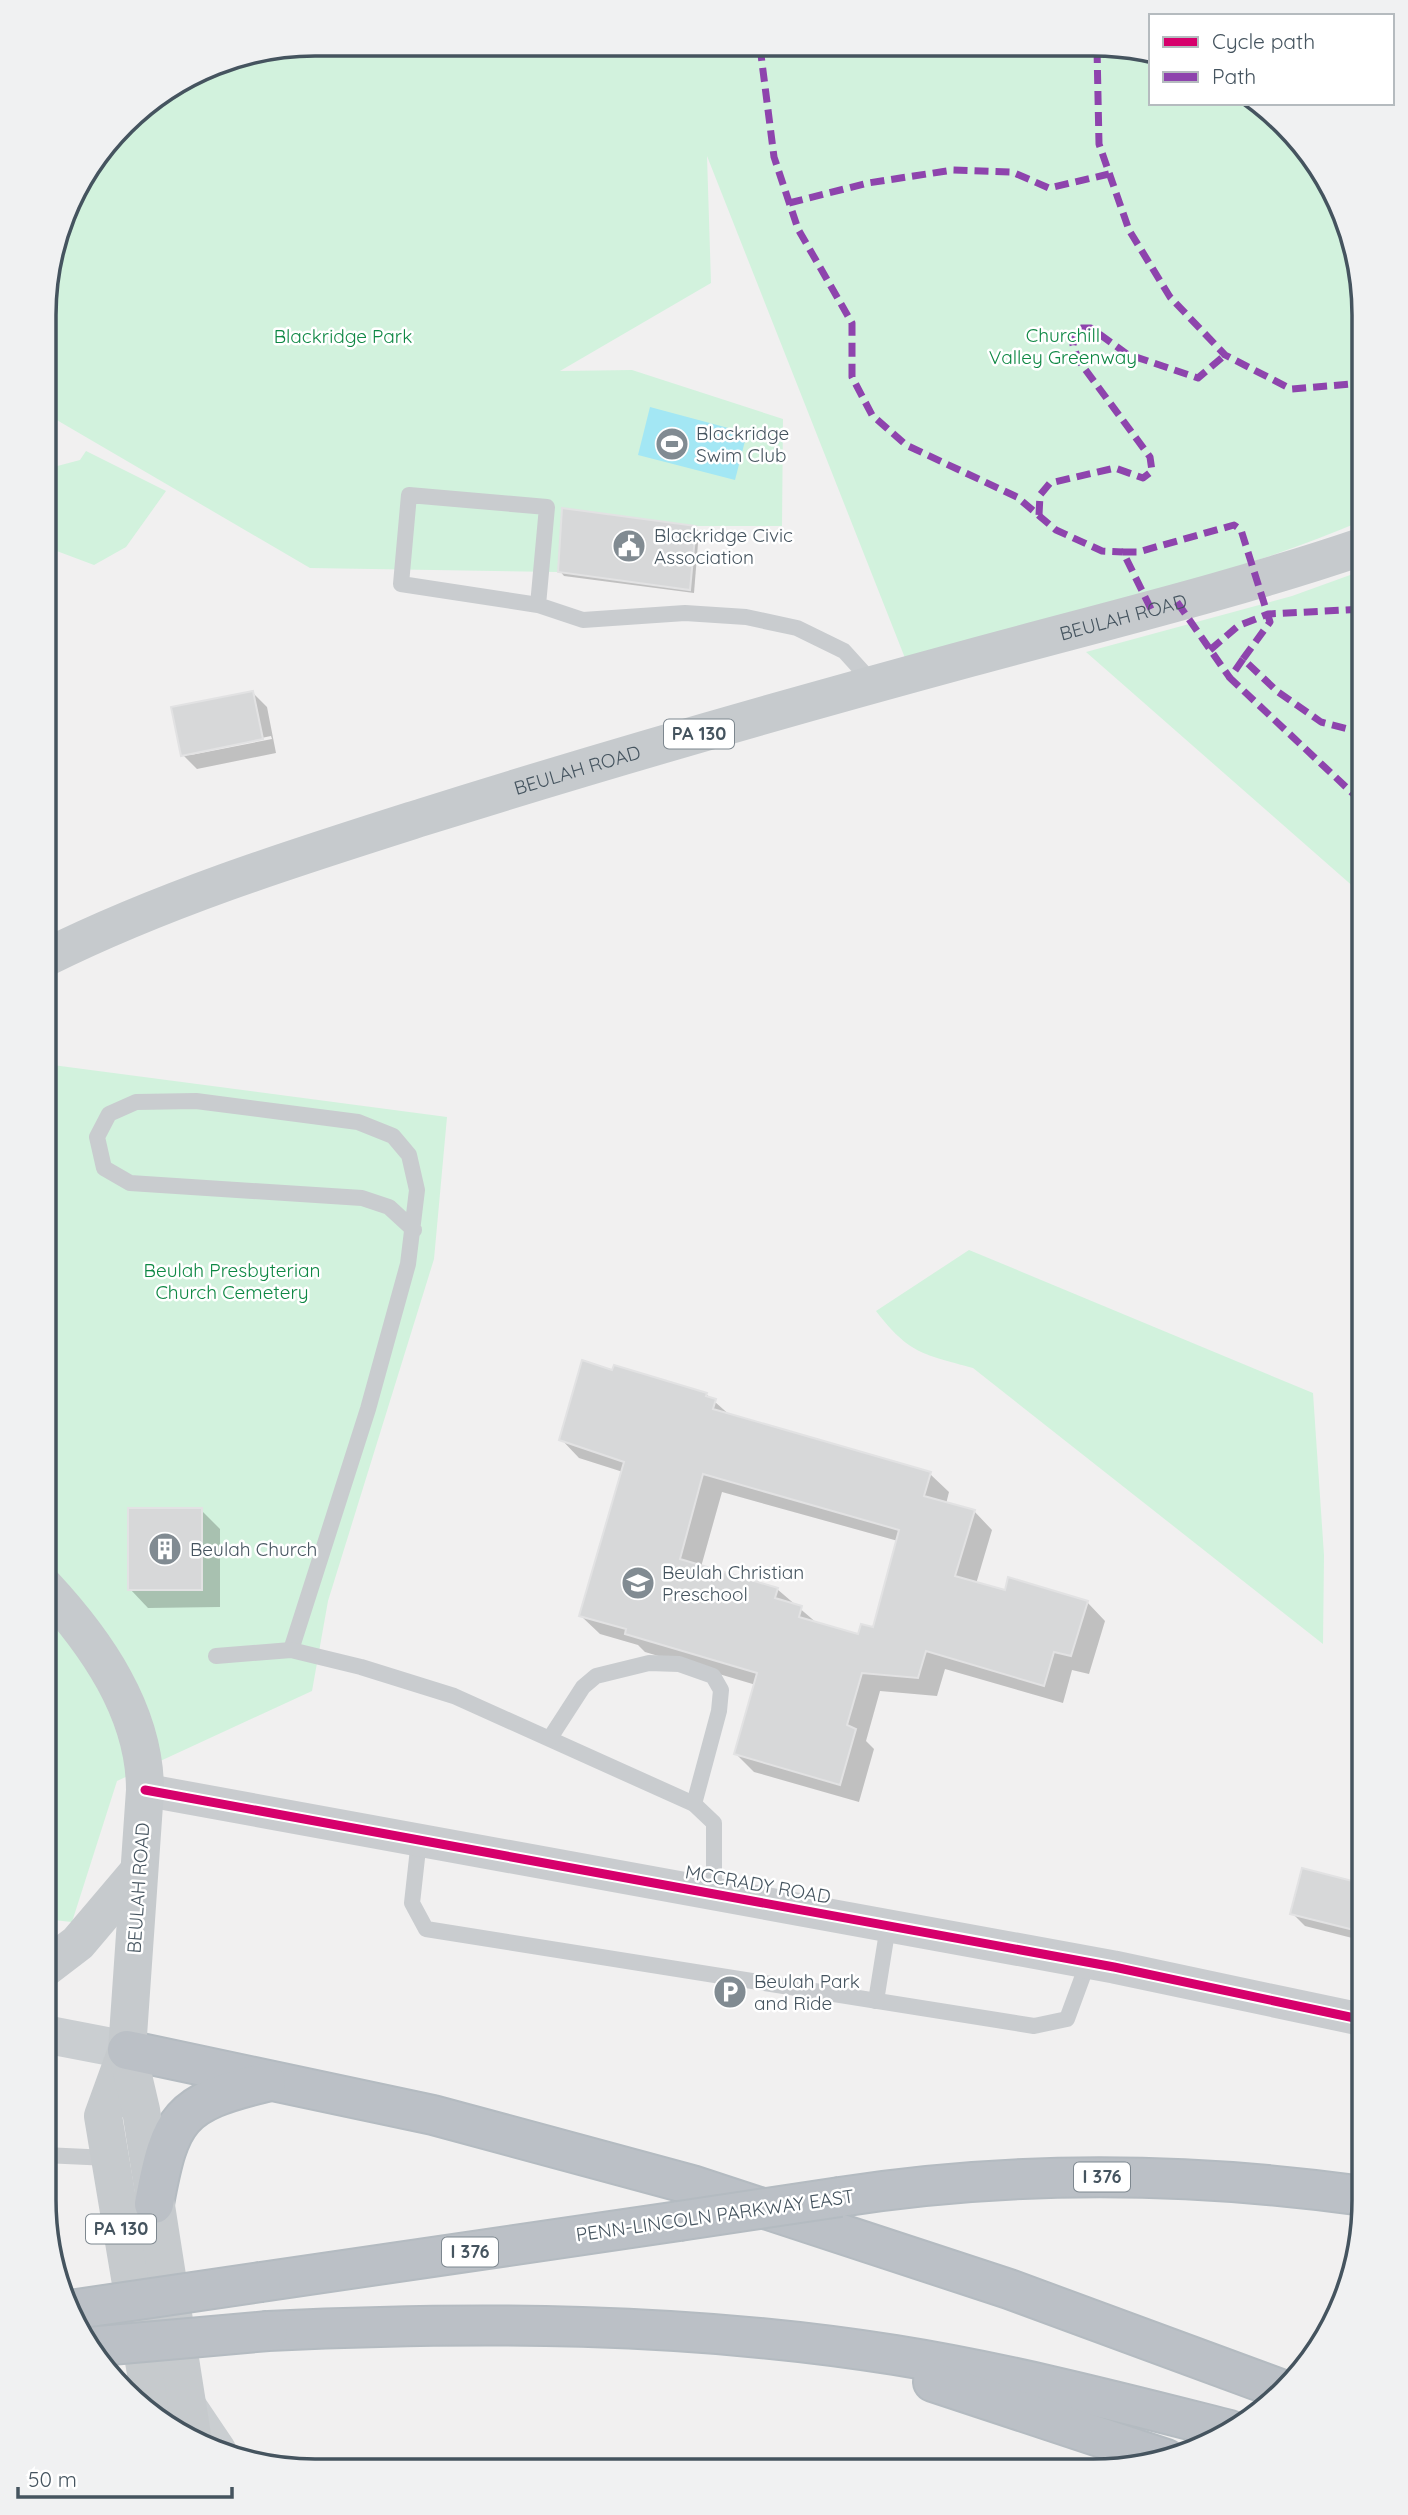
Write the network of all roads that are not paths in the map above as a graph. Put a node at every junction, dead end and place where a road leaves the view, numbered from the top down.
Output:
1 (1352, 550) edge
2 (538, 605) junction
3 (874, 685) junction
4 (56, 953) edge
5 (414, 1230) junction
6 (56, 1600) edge
7 (291, 1650) junction
8 (216, 1656) dead end
9 (550, 1738) junction
10 (145, 1790) junction
11 (694, 1804) junction
12 (419, 1840) junction
13 (139, 1871) junction
14 (714, 1894) junction
15 (888, 1926) junction
16 (56, 1960) edge
17 (1088, 1962) junction
18 (876, 2001) junction
19 (1352, 2017) edge
20 (56, 2036) edge
21 (127, 2050) junction
22 (275, 2080) junction
23 (56, 2156) edge
24 (110, 2158) junction
25 (1352, 2195) edge
26 (154, 2204) junction
27 (1009, 2289) junction
28 (80, 2308) edge
29 (822, 2345) junction
30 (101, 2346) edge
31 (1290, 2368) edge
32 (1273, 2386) edge
33 (170, 2409) edge
34 (190, 2426) edge
35 (1217, 2427) edge
36 (1148, 2453) edge

1 - 3 main road, BEULAH ROAD / PA 130
2 - 2 lane
2 - 3 lane
3 - 4 main road, BEULAH ROAD / PA 130
5 - 5 lane
5 - 7 lane
6 - 10 main road, BEULAH ROAD / PA 130
7 - 8 lane
7 - 9 lane
9 - 11 lane
9 - 11 lane
10 - 12 street, MCCRADY ROAD
10 - 13 main road, BEULAH ROAD / PA 130
11 - 14 lane
12 - 14 street, MCCRADY ROAD
12 - 18 lane
13 - 16 main road
13 - 21 main road, BEULAH ROAD / PA 130
14 - 15 street, MCCRADY ROAD
15 - 17 street, MCCRADY ROAD
15 - 18 lane
17 - 18 lane
17 - 19 street, MCCRADY ROAD
20 - 21 main road
21 - 22 highway
21 - 24 main road, BEULAH ROAD / PA 130
21 - 26 main road, BEULAH ROAD / PA 130
22 - 26 highway
22 - 27 highway
23 - 24 lane
24 - 33 main road, BEULAH ROAD / PA 130
25 - 28 highway, PENN-LINCOLN PARKWAY EAST / I 376, bridge
26 - 33 main road, BEULAH ROAD / PA 130
27 - 31 highway
27 - 32 highway
29 - 30 highway, bridge
29 - 35 highway
29 - 36 highway
33 - 34 main road

